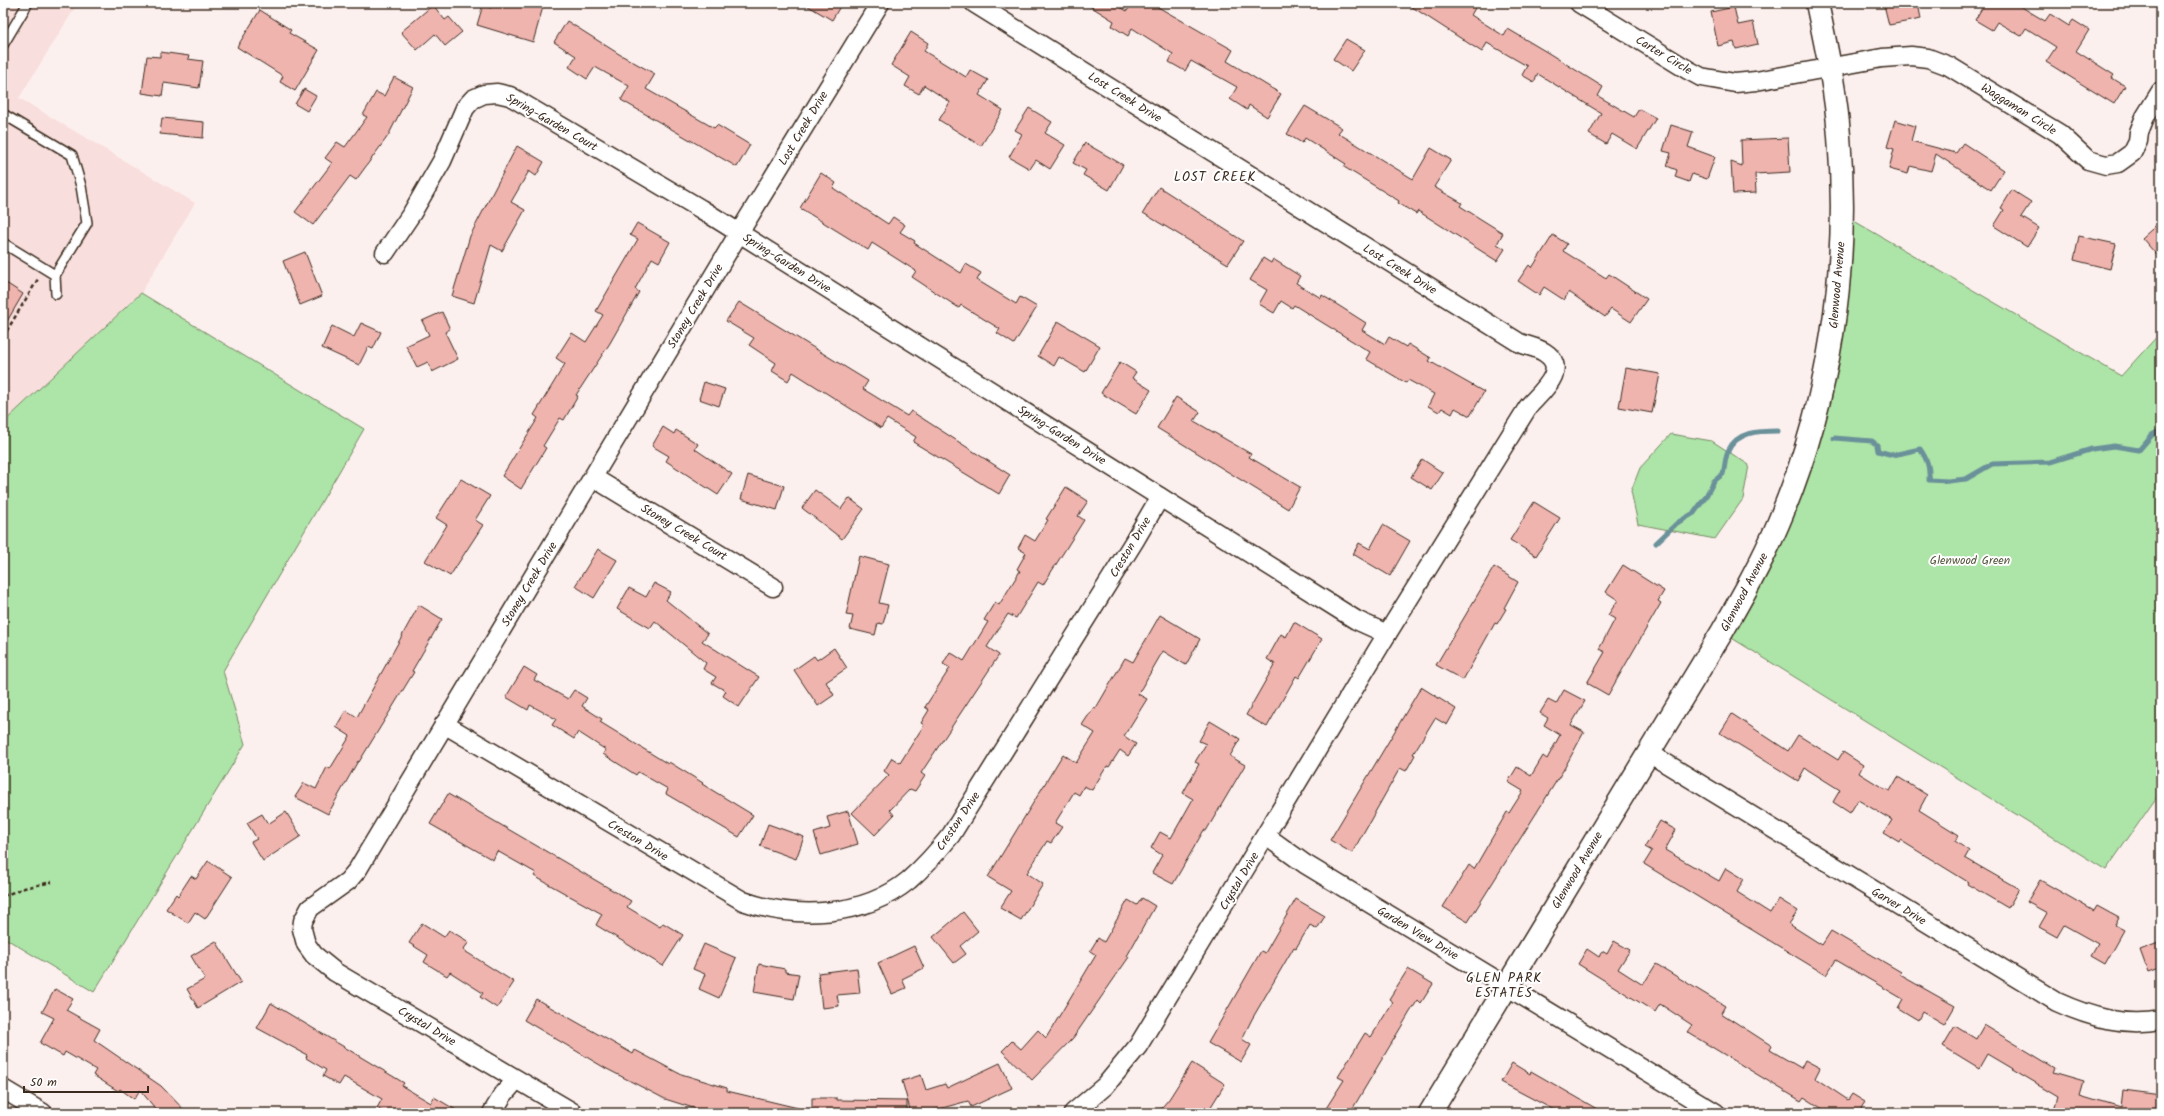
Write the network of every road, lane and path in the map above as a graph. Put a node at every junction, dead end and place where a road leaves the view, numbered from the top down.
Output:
1 (28, 3) edge
2 (880, 3) edge
3 (974, 3) edge
4 (1579, 3) edge
5 (1817, 3) edge
6 (3, 45) edge
7 (1829, 68) junction
8 (2161, 91) edge
9 (3, 114) edge
10 (739, 233) junction
11 (3, 243) edge
12 (385, 253) dead end
13 (55, 275) junction
14 (39, 277) dead end
15 (56, 294) dead end
16 (3, 337) edge
17 (594, 478) junction
18 (1160, 497) junction
19 (773, 587) dead end
20 (1387, 634) junction
21 (444, 724) junction
22 (1648, 753) junction
23 (1266, 836) junction
24 (52, 882) dead end
25 (3, 896) edge
26 (303, 921) joint
27 (1506, 986) junction
28 (2161, 1020) edge
29 (516, 1080) junction
30 (3, 1089) edge
31 (43, 1113) edge
32 (492, 1113) edge
33 (574, 1113) edge
34 (1073, 1113) edge
35 (1430, 1113) edge
36 (1716, 1113) edge

1 - 6 lane
2 - 10 street, Lost Creek Drive
3 - 20 street, Lost Creek Drive
4 - 7 street, Carter Circle
5 - 7 street, Glenwood Avenue
7 - 8 street, Waggaman Circle
7 - 22 street, Glenwood Avenue
9 - 13 lane
10 - 12 street, Spring-Garden Court
10 - 17 street, Stoney Creek Drive
10 - 18 street, Spring-Garden Drive
11 - 13 lane
13 - 15 lane
14 - 16 path
17 - 19 street, Stoney Creek Court
17 - 21 street, Stoney Creek Drive
18 - 20 street, Spring-Garden Drive
18 - 21 street, Creston Drive
20 - 23 street, Crystal Drive
21 - 26 street, Stoney Creek Drive
22 - 27 street, Glenwood Avenue
22 - 28 street, Garver Drive
23 - 27 street, Garden View Drive
23 - 34 street, Crystal Drive
24 - 25 path
26 - 29 street, Crystal Drive
27 - 35 street, Glenwood Avenue
27 - 36 street, Garden View Drive
29 - 32 street
29 - 33 street, Crystal Drive
30 - 31 street

